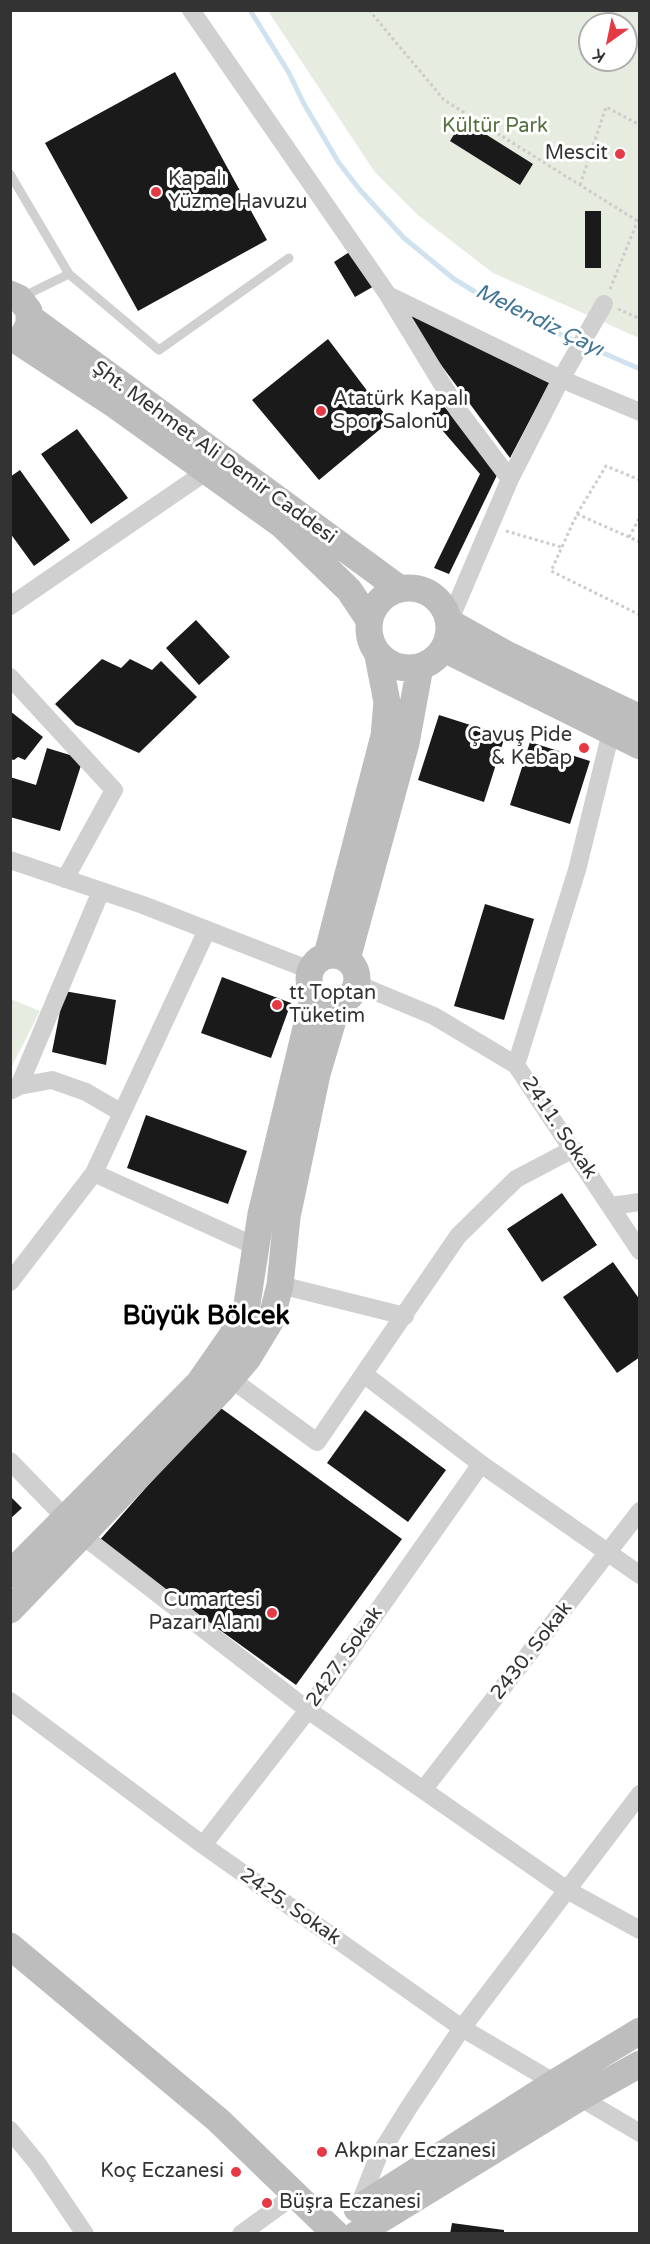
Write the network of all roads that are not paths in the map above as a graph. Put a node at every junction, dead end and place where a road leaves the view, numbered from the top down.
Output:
1 (191, 10) edge
2 (10, 174) edge
3 (289, 258) dead end
4 (69, 274) junction
5 (388, 295) junction
6 (604, 304) road end
7 (16, 311) edge
8 (561, 379) junction
9 (639, 412) edge
10 (207, 471) junction
11 (510, 479) junction
12 (400, 589) junction
13 (10, 606) edge
14 (369, 620) junction
15 (449, 622) junction
16 (444, 649) junction
17 (378, 656) junction
18 (420, 668) junction
19 (10, 677) edge
20 (639, 718) edge
21 (611, 732) junction
22 (639, 746) edge
23 (10, 860) edge
24 (65, 879) junction
25 (101, 891) junction
26 (207, 930) junction
27 (327, 976) junction
28 (357, 984) joint
29 (516, 1065) junction
30 (15, 1089) edge
31 (122, 1113) junction
32 (573, 1149) junction
33 (94, 1173) junction
34 (639, 1202) edge
35 (611, 1206) junction
36 (257, 1247) junction
37 (639, 1251) edge
38 (10, 1282) edge
39 (280, 1286) junction
40 (405, 1316) junction
41 (365, 1375) junction
42 (231, 1379) junction
43 (10, 1461) edge
44 (481, 1464) junction
45 (639, 1511) edge
46 (75, 1527) junction
47 (608, 1553) junction
48 (10, 1575) edge
49 (639, 1575) edge
50 (10, 1610) edge
51 (10, 1701) edge
52 (308, 1710) junction
53 (423, 1790) junction
54 (639, 1794) edge
55 (203, 1845) junction
56 (567, 1890) junction
57 (639, 1930) edge
58 (10, 1946) edge
59 (462, 2028) junction
60 (639, 2031) edge
61 (639, 2064) edge
62 (554, 2083) junction
63 (579, 2098) junction
64 (10, 2130) edge
65 (639, 2133) edge
66 (296, 2194) junction
67 (346, 2227) edge
68 (85, 2234) edge
69 (241, 2234) edge

1 - 5 street
2 - 4 lane
3 - 4 lane
4 - 7 lane
5 - 8 street
5 - 11 street
6 - 8 street
7 - 10 main road, Şht. Mehmet Ali Demir Caddesi
7 - 12 main road, Şht. Mehmet Ali Demir Caddesi
8 - 9 street
8 - 11 street
10 - 13 street
10 - 14 main road, Şht. Mehmet Ali Demir Caddesi
11 - 15 street
12 - 14 main road
12 - 15 main road
14 - 17 main road
15 - 16 main road
15 - 20 main road
16 - 18 main road
16 - 21 main road
17 - 18 main road
17 - 27 main road
18 - 27 main road
19 - 24 street
21 - 22 main road
21 - 29 street
23 - 24 street
24 - 25 street
25 - 26 street
25 - 30 street
26 - 27 street
26 - 31 street
27 - 28 main road
27 - 36 main road
27 - 39 main road
28 - 29 street, 2411. Sokak
29 - 32 street, 2411. Sokak
30 - 31 street
31 - 33 street
32 - 35 street, 2411. Sokak
32 - 40 street
33 - 36 street
33 - 38 street
34 - 35 street
35 - 37 street, 2411. Sokak
36 - 46 main road
39 - 40 street
39 - 42 main road
40 - 41 street
41 - 42 street
41 - 44 street
42 - 46 main road
43 - 46 street
44 - 47 street
44 - 52 street, 2427. Sokak
45 - 47 street, 2430. Sokak
46 - 48 main road
46 - 50 main road
46 - 52 street
47 - 49 street
47 - 53 street, 2430. Sokak
51 - 55 street, 2425. Sokak
52 - 53 street
52 - 55 street, 2427. Sokak
53 - 56 street
54 - 56 street
55 - 59 street, 2425. Sokak
56 - 57 street
56 - 59 street
58 - 66 main road
59 - 62 street, 2425. Sokak
59 - 67 street
60 - 62 main road
61 - 63 main road
62 - 63 street, 2425. Sokak
62 - 67 main road
63 - 65 street, 2425. Sokak
63 - 67 main road
64 - 68 street
66 - 67 main road
66 - 69 street

